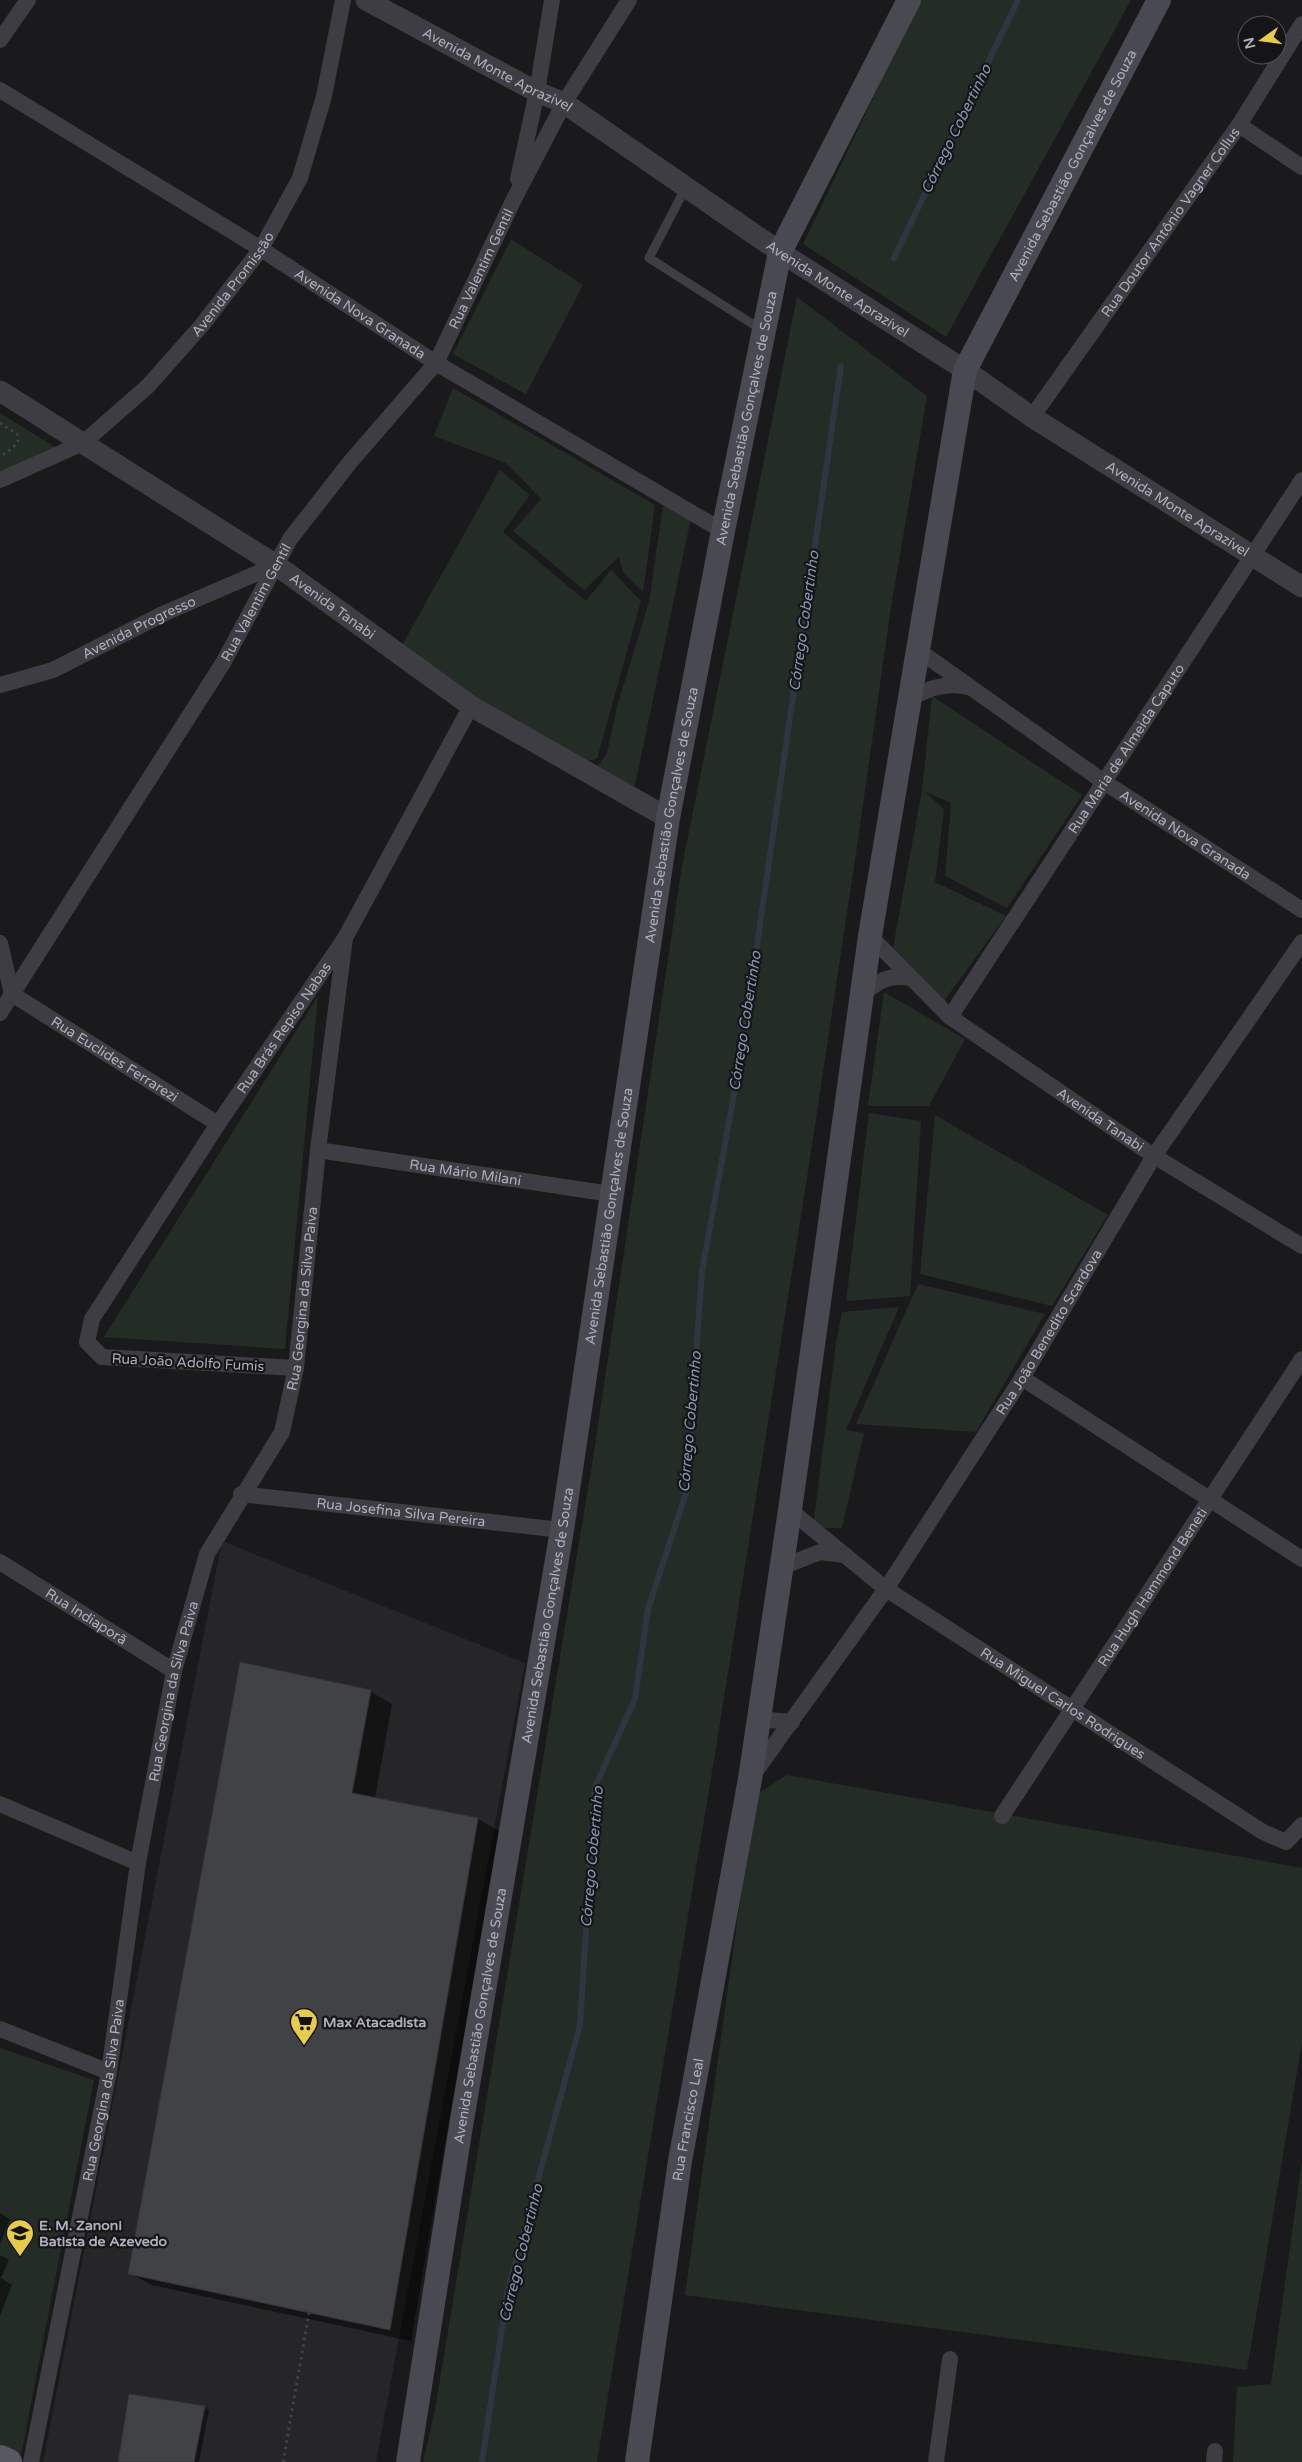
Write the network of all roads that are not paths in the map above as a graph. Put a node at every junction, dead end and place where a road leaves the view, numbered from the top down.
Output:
1 (28, 0) edge
2 (342, 0) edge
3 (366, 0) edge
4 (552, 0) edge
5 (629, 0) edge
6 (909, 0) edge
7 (1159, 0) edge
8 (1302, 24) edge
9 (0, 40) edge
10 (0, 90) edge
11 (537, 92) junction
12 (564, 103) junction
13 (1239, 125) junction
14 (1302, 167) edge
15 (686, 187) junction
16 (514, 199) junction
17 (261, 249) junction
18 (780, 252) junction
19 (764, 332) junction
20 (436, 363) junction
21 (965, 370) junction
22 (0, 391) edge
23 (1032, 417) junction
24 (83, 443) junction
25 (0, 480) edge
26 (1302, 480) edge
27 (723, 531) junction
28 (1252, 555) junction
29 (276, 565) junction
30 (1302, 587) edge
31 (918, 650) junction
32 (0, 685) edge
33 (971, 688) junction
34 (909, 699) junction
35 (471, 706) junction
36 (1104, 782) junction
37 (668, 818) junction
38 (1302, 910) edge
39 (870, 936) junction
40 (345, 938) junction
41 (1302, 942) edge
42 (0, 943) edge
43 (911, 978) junction
44 (12, 994) junction
45 (861, 995) junction
46 (0, 1013) edge
47 (950, 1017) junction
48 (218, 1124) junction
49 (318, 1150) junction
50 (1154, 1156) junction
51 (611, 1194) junction
52 (1302, 1246) edge
53 (87, 1342) joint
54 (1302, 1359) edge
55 (296, 1368) junction
56 (1022, 1378) junction
57 (242, 1494) junction
58 (1211, 1500) junction
59 (790, 1510) junction
60 (562, 1530) junction
61 (845, 1555) junction
62 (1302, 1559) edge
63 (0, 1562) edge
64 (782, 1567) junction
65 (886, 1590) junction
66 (174, 1671) junction
67 (1070, 1710) junction
68 (759, 1719) junction
69 (792, 1722) junction
70 (750, 1779) junction
71 (0, 1804) edge
72 (1002, 1816) dead end
73 (1302, 1825) edge
74 (138, 1863) junction
75 (0, 2029) edge
76 (109, 2072) junction
77 (950, 2359) dead end
78 (0, 2458) edge
79 (9, 2462) edge
80 (31, 2462) edge
81 (408, 2462) edge
82 (637, 2462) edge
83 (936, 2462) edge

1 - 9 street
2 - 17 street, Avenida Promissão
3 - 11 street, Avenida Monte Aprazível
4 - 11 street
5 - 12 street, Rua Valentim Gentil
6 - 18 main road, Avenida Sebastião Gonçalves de Souza
7 - 21 main road, Avenida Sebastião Gonçalves de Souza
8 - 13 street, Rua Doutor Antônio Vagner Collus
10 - 17 street, Avenida Nova Granada
11 - 12 street, Avenida Monte Aprazível
11 - 16 street, Rua Valentim Gentil
12 - 15 street, Avenida Monte Aprazível
12 - 16 street, Rua Valentim Gentil
13 - 14 street
13 - 23 street, Rua Doutor Antônio Vagner Collus
15 - 18 street, Avenida Monte Aprazível
15 - 19 lane
16 - 20 street, Rua Valentim Gentil
17 - 20 street, Avenida Nova Granada
17 - 24 street, Avenida Promissão
18 - 19 main road, Avenida Sebastião Gonçalves de Souza
18 - 21 street, Avenida Monte Aprazível
19 - 27 main road, Avenida Sebastião Gonçalves de Souza
20 - 27 street, Avenida Nova Granada
20 - 29 street, Rua Valentim Gentil
21 - 23 street, Avenida Monte Aprazível
21 - 31 main road, Avenida Sebastião Gonçalves de Souza
22 - 24 street, Avenida Tanabi
23 - 28 street, Avenida Monte Aprazível
24 - 25 street, Avenida Promissão
24 - 29 street, Avenida Tanabi
26 - 28 street, Rua Maria de Almeida Caputo
27 - 37 main road, Avenida Sebastião Gonçalves de Souza
28 - 30 street, Avenida Monte Aprazível
28 - 36 street, Rua Maria de Almeida Caputo
29 - 32 street, Avenida Progresso
29 - 35 street, Avenida Tanabi
29 - 44 street, Rua Valentim Gentil
31 - 33 street, Avenida Nova Granada
31 - 34 main road, Avenida Sebastião Gonçalves de Souza
33 - 34 street, Avenida Nova Granada
33 - 36 street, Avenida Nova Granada
34 - 39 main road, Avenida Sebastião Gonçalves de Souza
35 - 37 street, Avenida Tanabi
35 - 40 street, Rua Brás Repiso Nabas
36 - 38 street, Avenida Nova Granada
36 - 47 street, Rua Maria de Almeida Caputo
37 - 51 main road, Avenida Sebastião Gonçalves de Souza
39 - 43 street, Avenida Tanabi
39 - 45 main road, Avenida Sebastião Gonçalves de Souza
40 - 48 street, Rua Brás Repiso Nabas
40 - 49 street, Rua Georgina da Silva Paiva
41 - 50 street, Rua João Benedito Scardova
42 - 44 street
43 - 45 street
43 - 47 street, Avenida Tanabi
44 - 46 street, Rua Valentim Gentil
44 - 48 street, Rua Euclides Ferrarezi
45 - 59 main road, Avenida Sebastião Gonçalves de Souza
47 - 50 street, Avenida Tanabi
48 - 53 street, Rua Brás Repiso Nabas
49 - 51 street, Rua Mário Milani
49 - 55 street, Rua Georgina da Silva Paiva
50 - 52 street, Avenida Tanabi
50 - 56 street, Rua João Benedito Scardova
51 - 60 main road, Avenida Sebastião Gonçalves de Souza
53 - 55 street, Rua João Adolfo Fumis
54 - 58 street, Rua Hugh Hammond Beneti
55 - 57 street, Rua Georgina da Silva Paiva
56 - 58 street
56 - 65 street, Rua João Benedito Scardova
57 - 60 street, Rua Josefina Silva Pereira
57 - 66 street, Rua Georgina da Silva Paiva
58 - 62 street
58 - 67 street, Rua Hugh Hammond Beneti
59 - 61 street, Rua Miguel Carlos Rodrigues
59 - 64 main road, Avenida Sebastião Gonçalves de Souza
60 - 81 main road, Avenida Sebastião Gonçalves de Souza
61 - 64 street
61 - 65 street, Rua Miguel Carlos Rodrigues
63 - 66 street, Rua Indiaporã
64 - 68 main road, Avenida Sebastião Gonçalves de Souza
65 - 67 street, Rua Miguel Carlos Rodrigues
65 - 69 street, Rua João Benedito Scardova
66 - 74 street, Rua Georgina da Silva Paiva
67 - 72 street, Rua Hugh Hammond Beneti
67 - 73 street, Rua Miguel Carlos Rodrigues
68 - 69 street
68 - 70 main road, Avenida Sebastião Gonçalves de Souza
69 - 70 street, Rua João Benedito Scardova
70 - 82 main road, Rua Francisco Leal
71 - 74 street
74 - 76 street, Rua Georgina da Silva Paiva
75 - 76 street
76 - 80 street, Rua Georgina da Silva Paiva
77 - 83 street
78 - 79 main road

